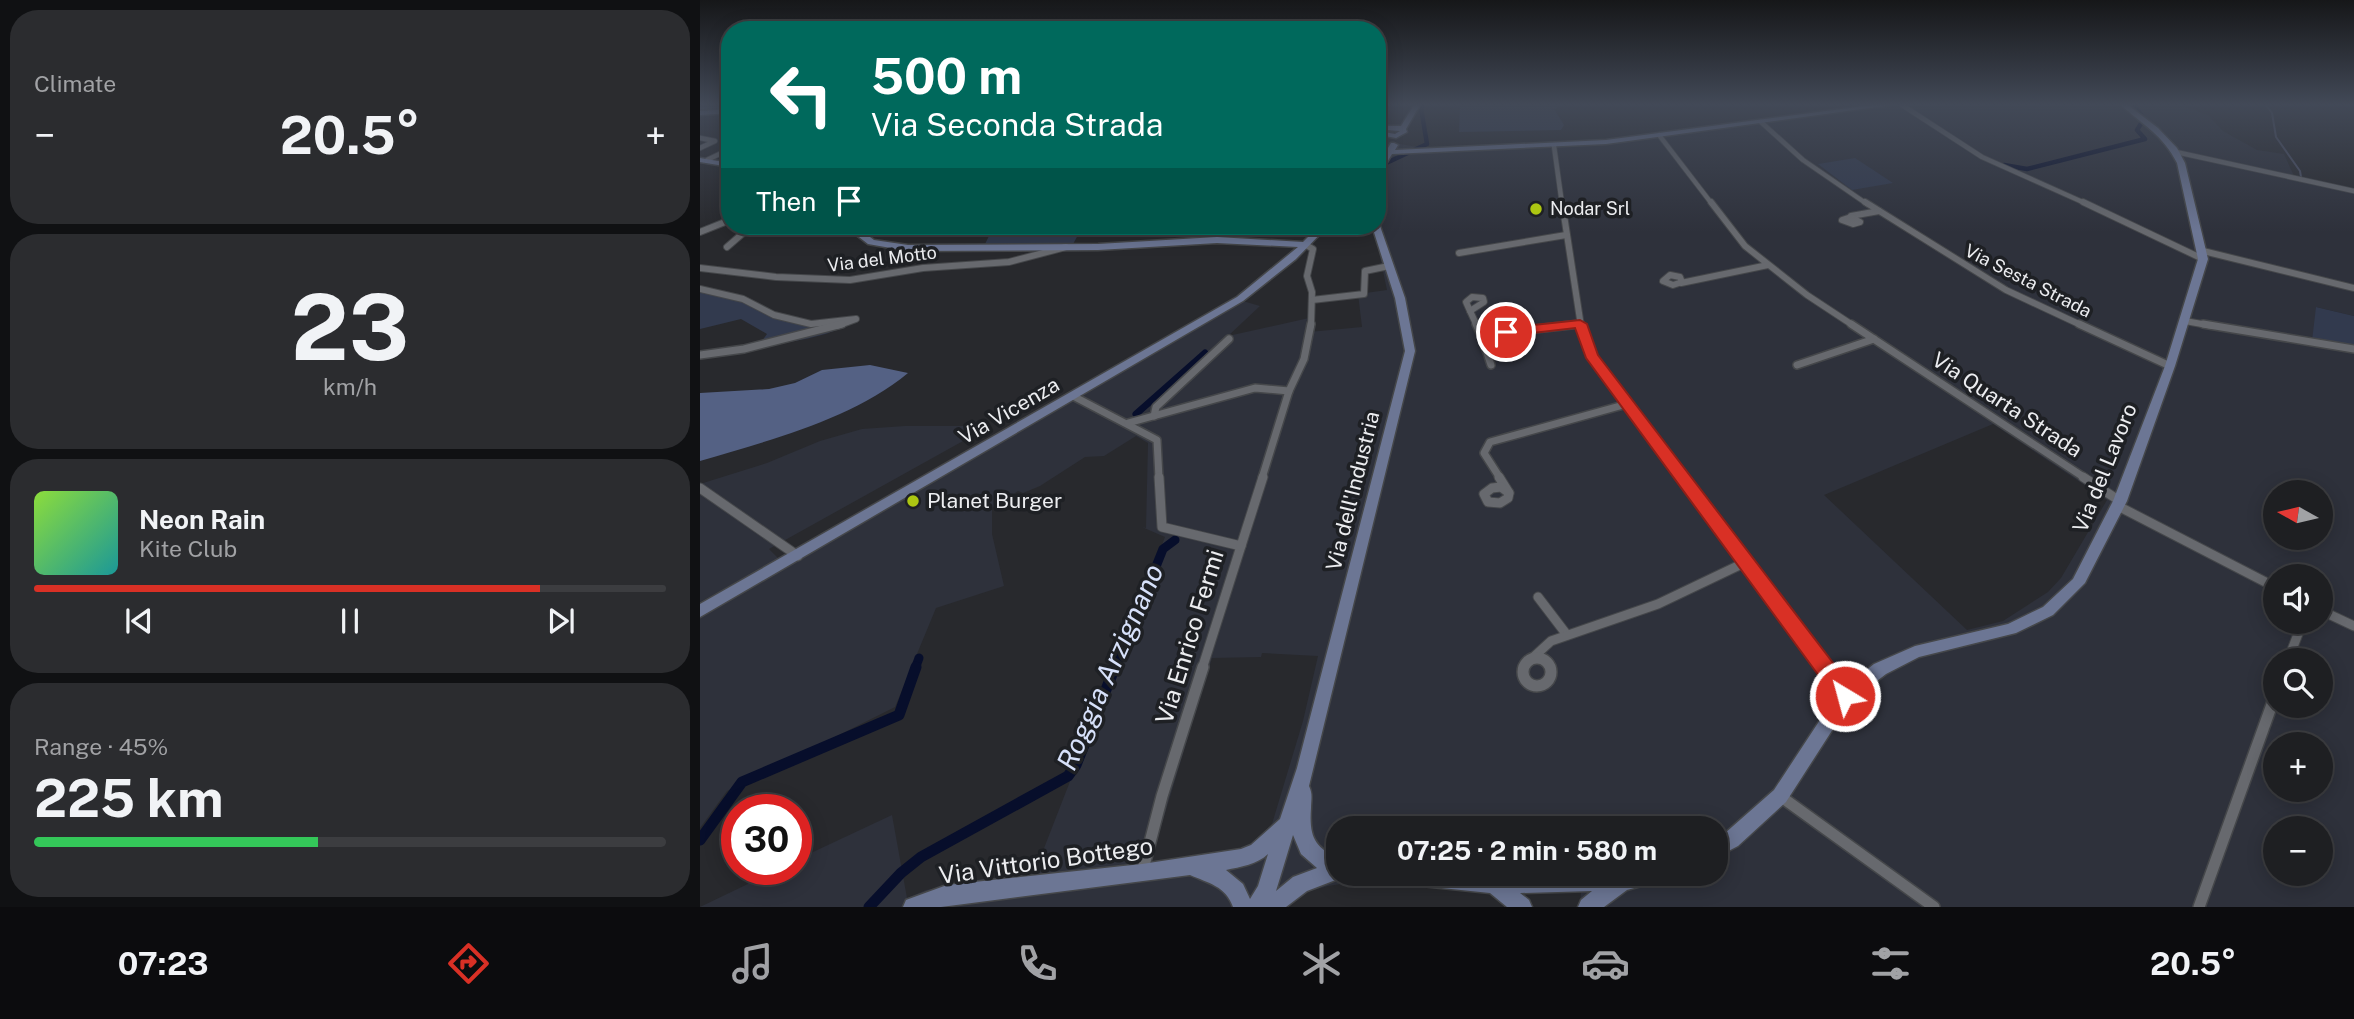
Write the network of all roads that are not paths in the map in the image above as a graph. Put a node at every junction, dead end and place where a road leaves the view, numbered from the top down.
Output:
1 (1411, 147) edge
2 (1518, 147) edge
3 (1554, 147) edge
4 (1669, 147) edge
5 (1790, 147) edge
6 (1967, 147) edge
7 (2172, 147) edge
8 (2176, 152) junction
9 (721, 153) edge
10 (703, 160) edge
11 (721, 163) edge
12 (2354, 191) edge
13 (1879, 211) junction
14 (1847, 217) dead end
15 (721, 224) edge
16 (700, 232) edge
17 (741, 235) edge
18 (862, 235) edge
19 (1314, 235) edge
20 (1379, 235) edge
21 (1566, 235) junction
22 (1276, 245) junction
23 (727, 247) dead end
24 (1066, 247) junction
25 (1297, 250) junction
26 (1459, 253) dead end
27 (2203, 255) junction
28 (1768, 265) junction
29 (1389, 266) junction
30 (700, 268) edge
31 (1680, 280) dead end
32 (2354, 288) edge
33 (700, 289) edge
34 (1312, 300) junction
35 (1471, 312) dead end
36 (2185, 321) junction
37 (1580, 324) junction
38 (1481, 335) junction
39 (1229, 339) dead end
40 (1874, 339) junction
41 (2354, 349) edge
42 (700, 355) edge
43 (1491, 365) dead end
44 (1797, 365) dead end
45 (2170, 366) junction
46 (1289, 391) junction
47 (1073, 396) junction
48 (1628, 404) junction
49 (1154, 416) junction
50 (1128, 423) junction
51 (1496, 473) junction
52 (700, 488) edge
53 (1486, 491) junction
54 (1509, 493) junction
55 (2119, 504) junction
56 (1241, 546) junction
57 (798, 556) junction
58 (1746, 562) junction
59 (2263, 581) edge
60 (1538, 597) dead end
61 (700, 611) edge
62 (2333, 616) edge
63 (2354, 626) edge
64 (1567, 635) junction
65 (1551, 641) junction
66 (1527, 663) junction
67 (1552, 668) junction
68 (1845, 696) junction
69 (2267, 718) edge
70 (1306, 768) junction
71 (1780, 796) junction
72 (1288, 822) junction
73 (1728, 842) edge
74 (1326, 863) edge
75 (1187, 866) junction
76 (1142, 873) junction
77 (1326, 874) edge
78 (1496, 886) edge
79 (1615, 886) edge
80 (975, 900) edge
81 (913, 907) edge
82 (1243, 907) edge
83 (1257, 907) edge
84 (1270, 907) edge
85 (1522, 907) edge
86 (1588, 907) edge
87 (1934, 907) edge
88 (2199, 907) edge

1 - 2 street
3 - 21 street
4 - 28 street, Via Quarta Strada
5 - 13 street, Via Sesta Strada
6 - 27 street
7 - 8 street
8 - 12 street
8 - 27 street
9 - 10 street
10 - 11 street
13 - 14 street
13 - 45 street, Via Sesta Strada
15 - 16 street
17 - 23 street
18 - 24 street
19 - 25 street, Via Vicenza
20 - 29 street, Via dell'Industria
21 - 26 street
21 - 37 street
22 - 24 street
22 - 25 street
22 - 25 street
24 - 30 street, Via del Motto
25 - 34 street
25 - 47 street, Via Vicenza
27 - 32 street
27 - 36 street, Via del Lavoro
28 - 31 street
28 - 40 street, Via Quarta Strada
29 - 34 street
29 - 70 street, Via dell'Industria
33 - 42 street
34 - 46 street
35 - 38 street
36 - 41 street
36 - 45 street, Via del Lavoro
37 - 38 street
37 - 48 street
38 - 43 street
39 - 49 street
40 - 44 street
40 - 55 street, Via Quarta Strada
45 - 55 street, Via del Lavoro
46 - 49 street
46 - 56 street
47 - 50 street, Via Enrico Fermi
47 - 57 street, Via Vicenza
48 - 51 street
48 - 58 street
49 - 50 street
50 - 56 street, Via Enrico Fermi
51 - 53 street
51 - 54 street
52 - 57 street
53 - 54 street
53 - 54 street
55 - 59 street, Via Quarta Strada
55 - 68 street, Via del Lavoro
56 - 76 street, Via Enrico Fermi
57 - 61 street, Via Vicenza
58 - 64 street
58 - 68 street
60 - 64 street
62 - 63 street
64 - 65 street
65 - 66 street
65 - 67 street
66 - 67 street
66 - 67 street
68 - 71 street, Via del Lavoro
69 - 88 street
70 - 72 street, Via dell'Industria
70 - 74 street, Via dell'Industria
71 - 73 street, Via del Lavoro
71 - 87 street
72 - 75 street, Via Vittorio Bottego
72 - 83 street, Via dell'Industria
75 - 76 street, Via Vittorio Bottego
75 - 82 street, Via Vittorio Bottego
76 - 80 street, Via Vittorio Bottego
77 - 84 street, Via dell'Industria
78 - 85 street
79 - 86 street
80 - 81 street, Via Vittorio Bottego

